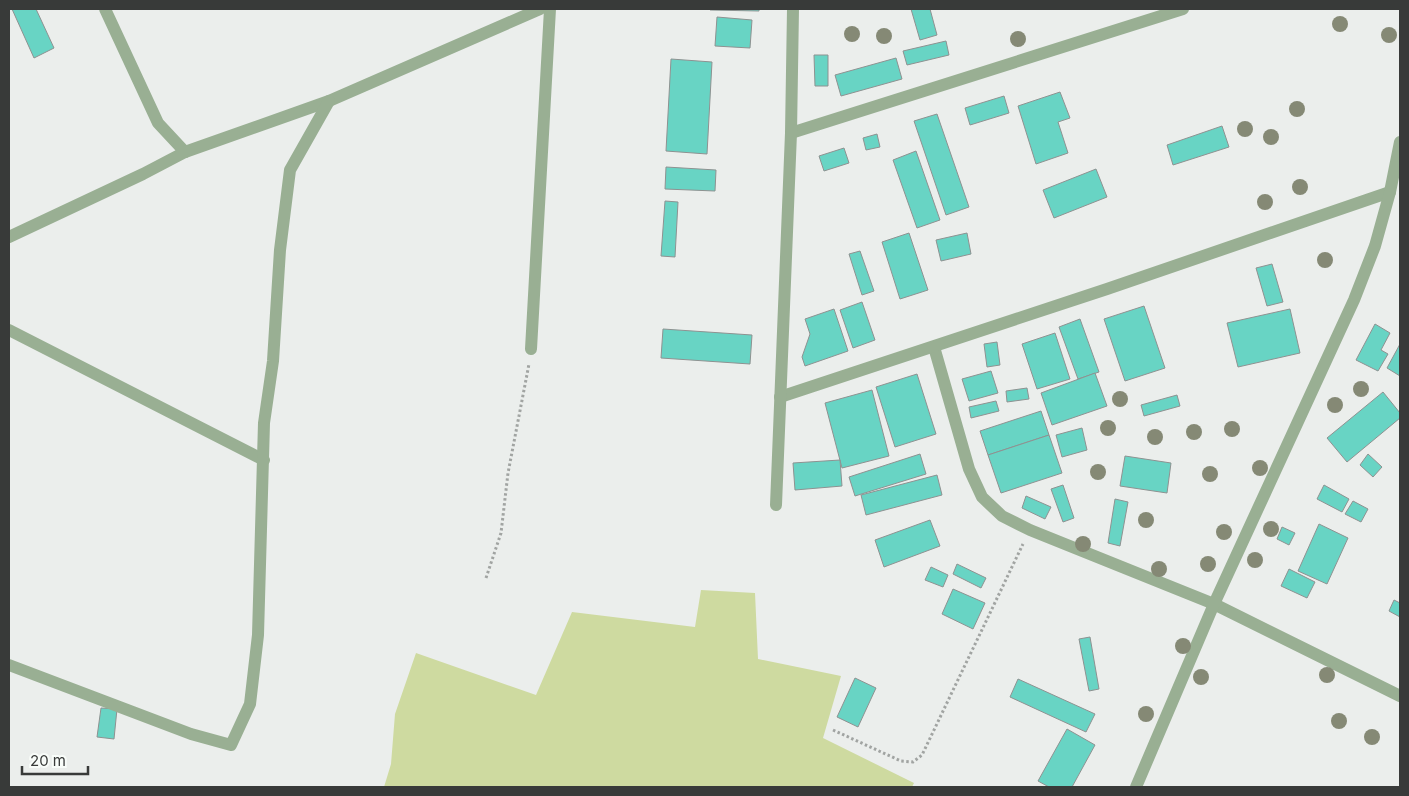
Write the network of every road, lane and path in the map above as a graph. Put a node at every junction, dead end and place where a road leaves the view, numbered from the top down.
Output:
1 (105, 9) edge
2 (540, 9) edge
3 (550, 9) edge
4 (793, 9) edge
5 (1182, 9) edge
6 (329, 101) junction
7 (791, 133) junction
8 (1400, 142) edge
9 (185, 152) junction
10 (1390, 192) junction
11 (9, 237) edge
12 (9, 330) edge
13 (934, 346) junction
14 (532, 349) joint
15 (780, 396) junction
16 (264, 460) junction
17 (776, 505) dead end
18 (1030, 530) junction
19 (486, 578) dead end
20 (1214, 604) junction
21 (9, 665) edge
22 (1400, 696) edge
23 (833, 730) dead end
24 (1136, 787) edge

1 - 9 street
2 - 6 street
3 - 14 street
4 - 7 street
5 - 7 street
6 - 9 street
6 - 16 street
7 - 15 street
8 - 10 street
9 - 11 street
10 - 13 street
10 - 20 street
12 - 16 street
13 - 15 street
13 - 18 street
14 - 19 path
15 - 17 street
16 - 21 street
18 - 20 street
18 - 23 path
20 - 22 street
20 - 24 street

